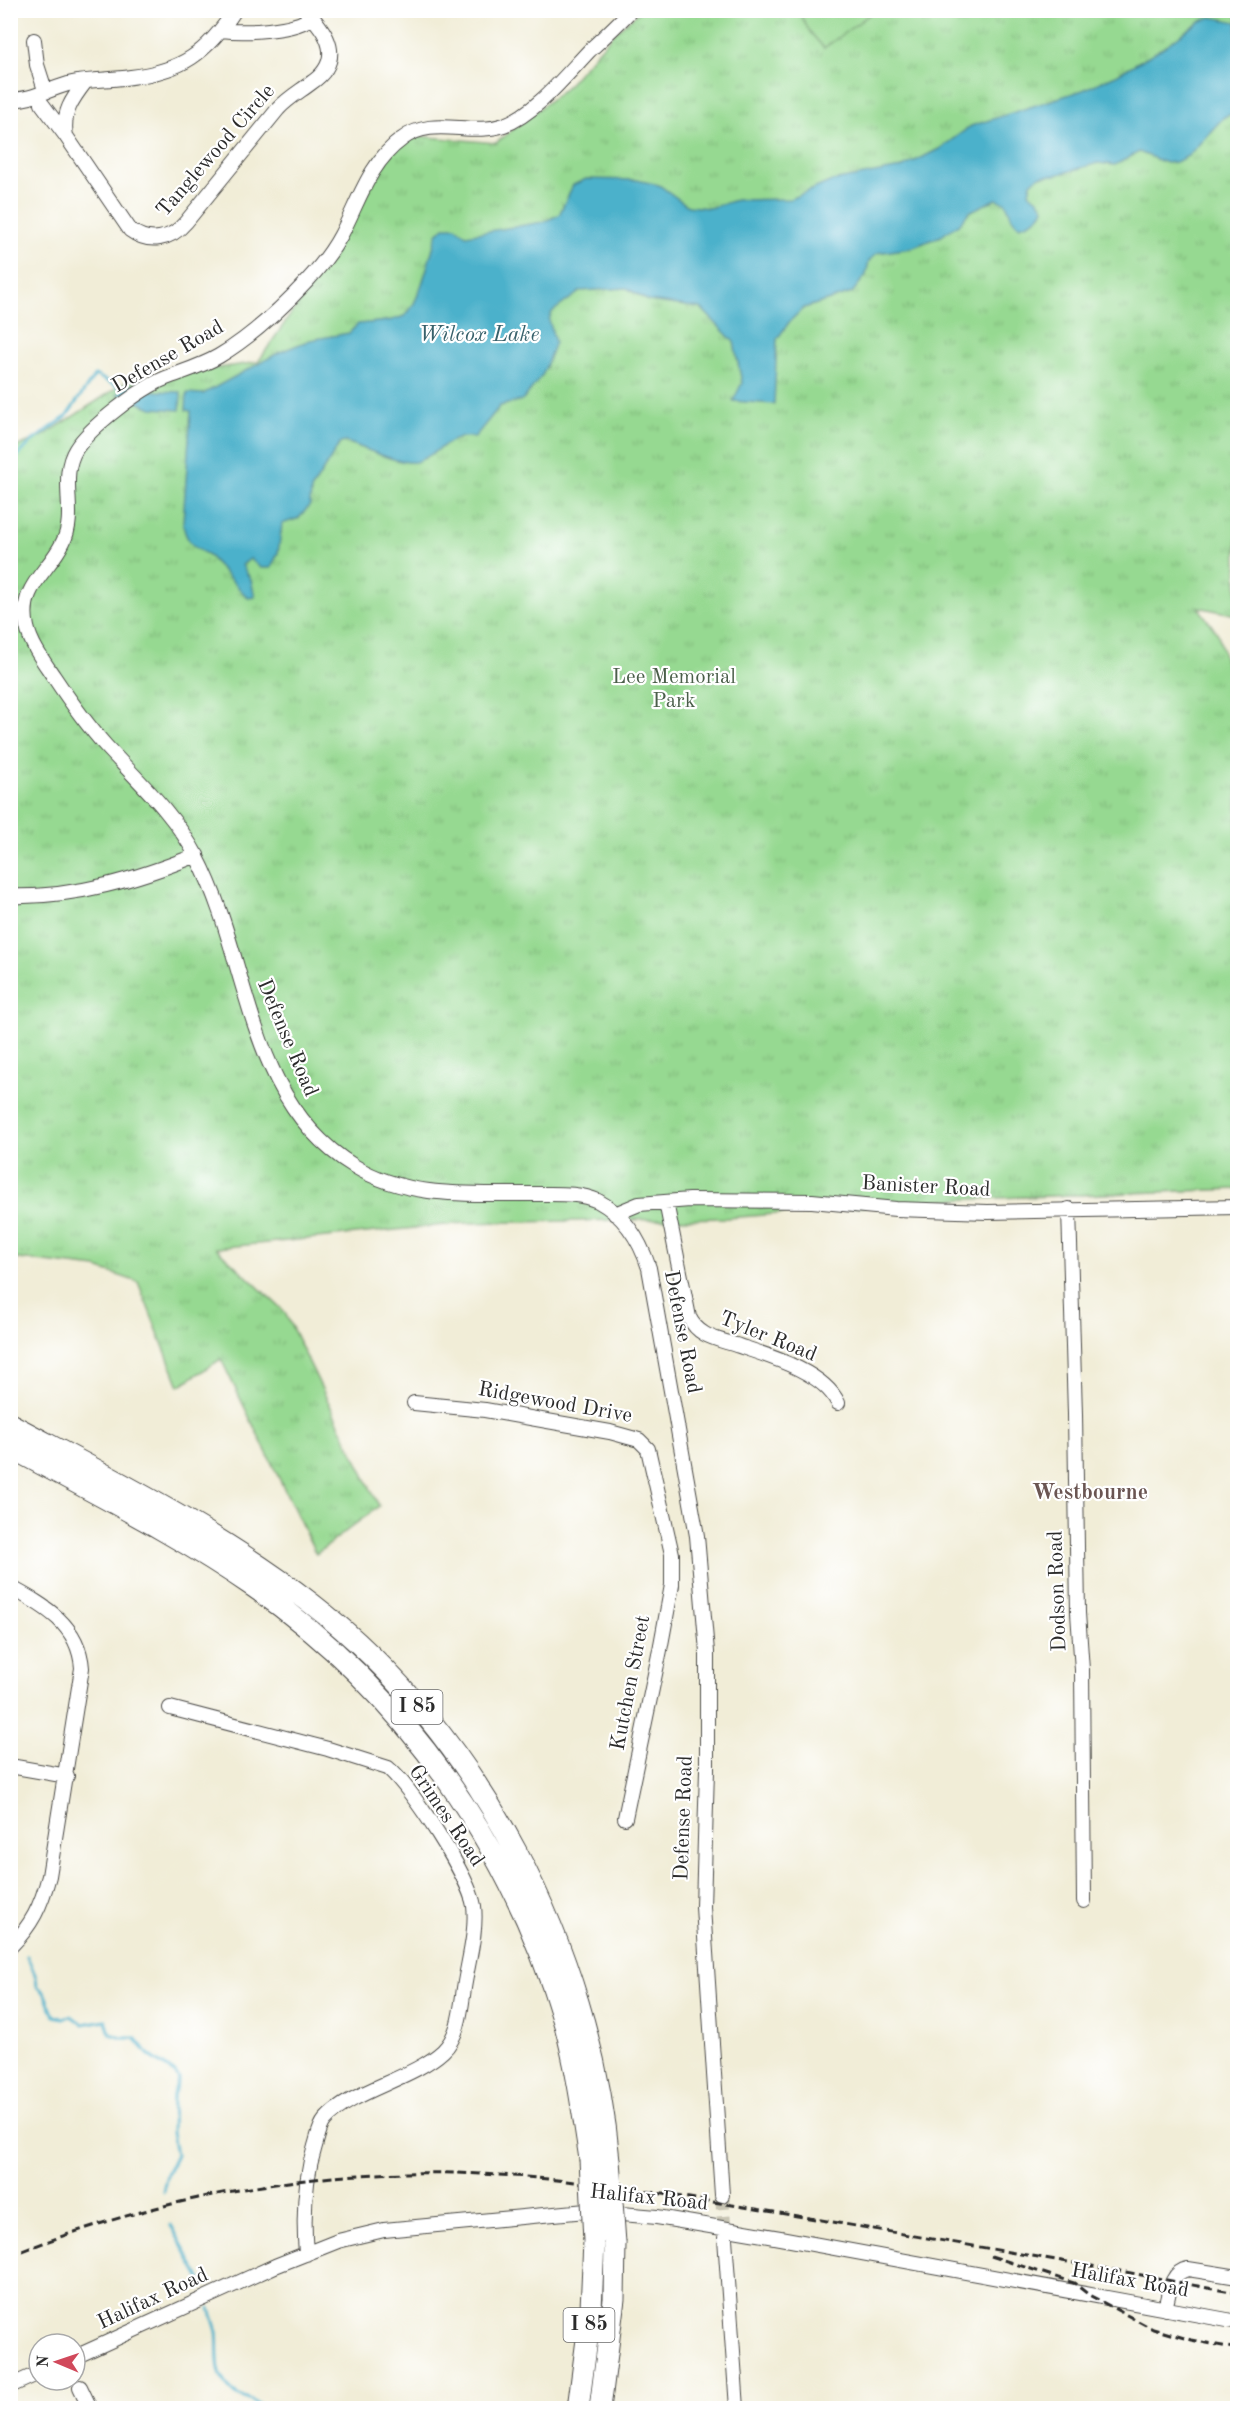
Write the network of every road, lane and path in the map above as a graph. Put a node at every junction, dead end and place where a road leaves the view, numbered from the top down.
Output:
1 (235, 10) edge
2 (632, 10) edge
3 (308, 14) edge
4 (222, 30) junction
5 (34, 40) dead end
6 (86, 81) junction
7 (44, 97) junction
8 (10, 99) edge
9 (66, 136) junction
10 (197, 855) junction
11 (10, 896) edge
12 (666, 1202) junction
13 (1238, 1207) edge
14 (1069, 1209) junction
15 (615, 1214) junction
16 (838, 1402) dead end
17 (414, 1403) dead end
18 (10, 1424) edge
19 (10, 1448) edge
20 (699, 1552) junction
21 (672, 1554) junction
22 (10, 1587) edge
23 (170, 1708) dead end
24 (10, 1766) edge
25 (67, 1776) junction
26 (625, 1818) dead end
27 (1084, 1900) dead end
28 (10, 1947) edge
29 (600, 2159) junction
30 (722, 2195) tunnel mouth
31 (725, 2238) tunnel mouth
32 (605, 2242) junction
33 (306, 2254) junction
34 (1238, 2277) edge
35 (1165, 2309) junction
36 (1238, 2322) edge
37 (87, 2352) edge
38 (27, 2378) edge
39 (10, 2386) edge
40 (82, 2392) edge
41 (90, 2409) edge
42 (578, 2409) edge
43 (600, 2409) edge
44 (737, 2409) edge

1 - 4 street
2 - 10 street, Defense Road
3 - 4 street
3 - 9 street, Tanglewood Circle
4 - 6 street
5 - 7 street
6 - 7 street
6 - 9 street
7 - 8 street
7 - 9 street, Tanglewood Circle
10 - 11 street
10 - 15 street, Defense Road
12 - 14 street, Banister Road
12 - 15 street, Banister Road
12 - 16 street, Tyler Road
13 - 14 street, Banister Road
14 - 27 street, Dodson Road
15 - 20 street, Defense Road
17 - 21 street, Ridgewood Drive
18 - 29 highway, I 85
19 - 29 highway, I 85
20 - 21 street
20 - 30 street, Defense Road
21 - 26 street, Kutchen Street
22 - 25 street
23 - 33 street, Grimes Road
24 - 25 street
25 - 28 street
29 - 32 highway, I 85, bridge
31 - 44 street
32 - 42 highway, I 85
32 - 43 highway, I 85
33 - 35 street, Halifax Road
33 - 37 street, Halifax Road
34 - 35 street
35 - 36 street, Halifax Road
38 - 39 street
40 - 41 street

